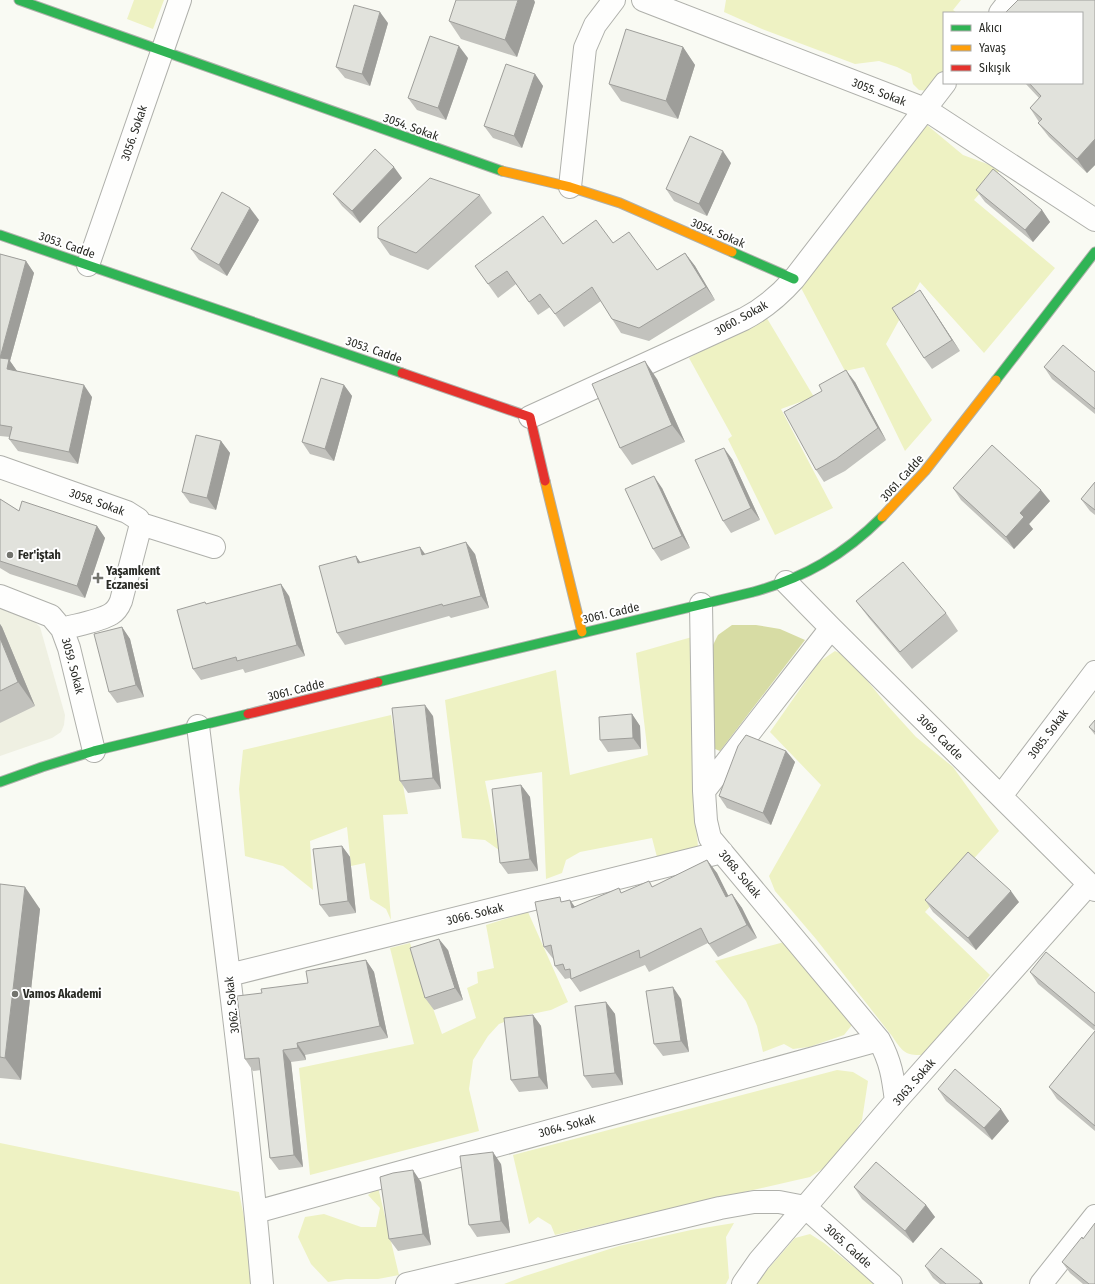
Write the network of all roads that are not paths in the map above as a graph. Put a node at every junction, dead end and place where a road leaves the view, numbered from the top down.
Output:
1 (19, 0) edge
2 (180, 0) edge
3 (614, 0) edge
4 (643, 0) edge
5 (1010, 0) edge
6 (1001, 12) edge
7 (163, 52) junction
8 (944, 84) edge
9 (925, 110) junction
10 (570, 187) junction
11 (1095, 220) edge
12 (0, 235) edge
13 (1095, 252) edge
14 (88, 265) junction
15 (794, 279) junction
16 (530, 417) junction
17 (0, 467) edge
18 (141, 524) junction
19 (214, 547) dead end
20 (786, 582) junction
21 (0, 596) edge
22 (701, 604) junction
23 (831, 628) junction
24 (62, 629) junction
25 (582, 632) junction
26 (1095, 672) edge
27 (198, 726) junction
28 (94, 751) junction
29 (0, 782) edge
30 (704, 791) junction
31 (1000, 796) junction
32 (722, 852) junction
33 (1092, 887) edge
34 (229, 975) junction
35 (879, 1040) junction
36 (896, 1102) junction
37 (805, 1207) junction
38 (256, 1212) junction
39 (1095, 1216) edge
40 (262, 1284) edge
41 (408, 1284) edge
42 (743, 1284) edge
43 (891, 1284) edge
44 (1040, 1284) edge

1 - 7 street, 3054. Sokak
2 - 7 street, 3056. Sokak
3 - 10 street
4 - 9 street, 3055. Sokak
5 - 6 street
7 - 10 street, 3054. Sokak
7 - 14 street, 3056. Sokak
8 - 9 street, 3060. Sokak
9 - 11 street, 3055. Sokak
9 - 15 street, 3060. Sokak
10 - 15 street, 3054. Sokak
12 - 14 street, 3053. Cadde
13 - 20 street, 3061. Cadde
14 - 16 street, 3053. Cadde
15 - 16 street, 3060. Sokak
16 - 25 street
17 - 18 street, 3058. Sokak
18 - 19 street, 3058. Sokak
18 - 24 street
20 - 22 street, 3061. Cadde
20 - 23 street, 3069. Cadde
21 - 24 street, 3059. Sokak
22 - 25 street, 3061. Cadde
22 - 30 street, 3068. Sokak
23 - 30 street
23 - 31 street, 3069. Cadde
24 - 28 street, 3059. Sokak
25 - 27 street, 3061. Cadde
26 - 31 street, 3085. Sokak
27 - 28 street, 3061. Cadde
27 - 34 street, 3062. Sokak
28 - 29 street, 3061. Cadde
30 - 32 street, 3068. Sokak
31 - 33 street, 3069. Cadde
32 - 34 street, 3066. Sokak
32 - 35 street, 3068. Sokak
33 - 36 street, 3063. Sokak
34 - 38 street, 3062. Sokak
35 - 36 street, 3068. Sokak
35 - 38 street, 3064. Sokak
36 - 37 street, 3063. Sokak
37 - 41 street
37 - 42 street, 3063. Sokak
37 - 43 street, 3065. Cadde
38 - 40 street, 3062. Sokak
39 - 44 street

